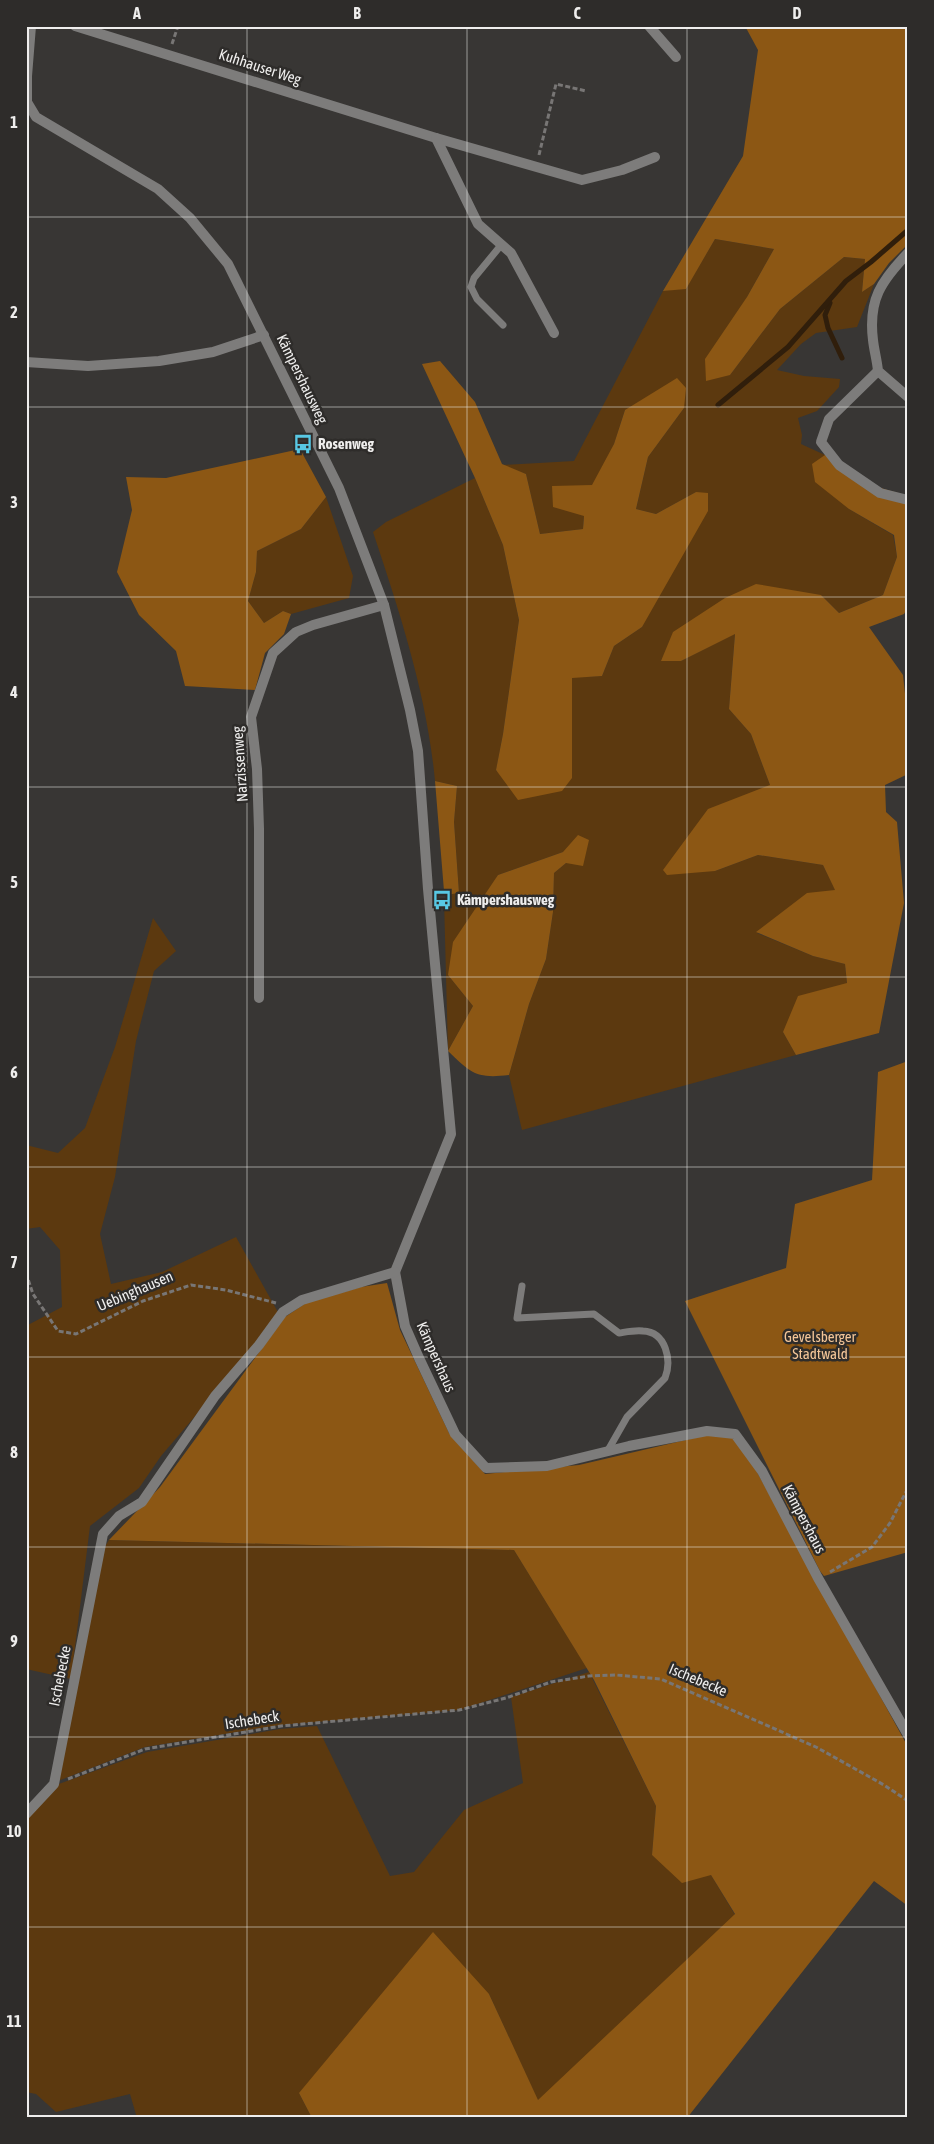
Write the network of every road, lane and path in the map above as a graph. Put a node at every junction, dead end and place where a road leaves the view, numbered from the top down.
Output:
1 (32, 26) edge
2 (75, 26) edge
3 (178, 26) edge
4 (649, 26) edge
5 (168, 54) junction
6 (676, 57) dead end
7 (586, 91) dead end
8 (27, 102) edge
9 (436, 138) junction
10 (655, 157) dead end
11 (536, 168) junction
12 (502, 244) junction
13 (908, 253) edge
14 (503, 325) dead end
15 (554, 334) dead end
16 (264, 335) junction
17 (26, 362) edge
18 (878, 371) junction
19 (908, 397) edge
20 (908, 500) edge
21 (384, 605) junction
22 (259, 998) dead end
23 (26, 1272) edge
24 (394, 1272) junction
25 (522, 1286) dead end
26 (291, 1307) junction
27 (606, 1452) junction
28 (908, 1488) edge
29 (818, 1578) junction
30 (460, 1710) joint
31 (908, 1735) edge
32 (54, 1784) junction
33 (908, 1801) edge
34 (26, 1814) edge

1 - 8 street, Kämpershausweg
2 - 5 street, Kuhhauser Weg
3 - 5 path
4 - 6 street
5 - 9 street, Kuhhauser Weg
7 - 11 path
8 - 16 street, Kämpershausweg
9 - 11 street, Kuhhauser Weg
9 - 12 street
10 - 11 street, Kuhhauser Weg
12 - 14 lane
12 - 15 street
13 - 18 street
16 - 17 street
16 - 21 street, Kämpershausweg
18 - 19 street
18 - 20 street
21 - 22 street, Narzissenweg
21 - 24 street, Kämpershausweg
23 - 26 path, Uebinghausen
24 - 26 street
24 - 27 street, Kämpershaus
25 - 27 lane
26 - 32 street, Ischebecke
27 - 29 street, Kämpershaus
28 - 29 path
29 - 31 street, Kämpershaus
30 - 32 path, Ischebeck
30 - 33 path, Ischebecke
32 - 34 street

